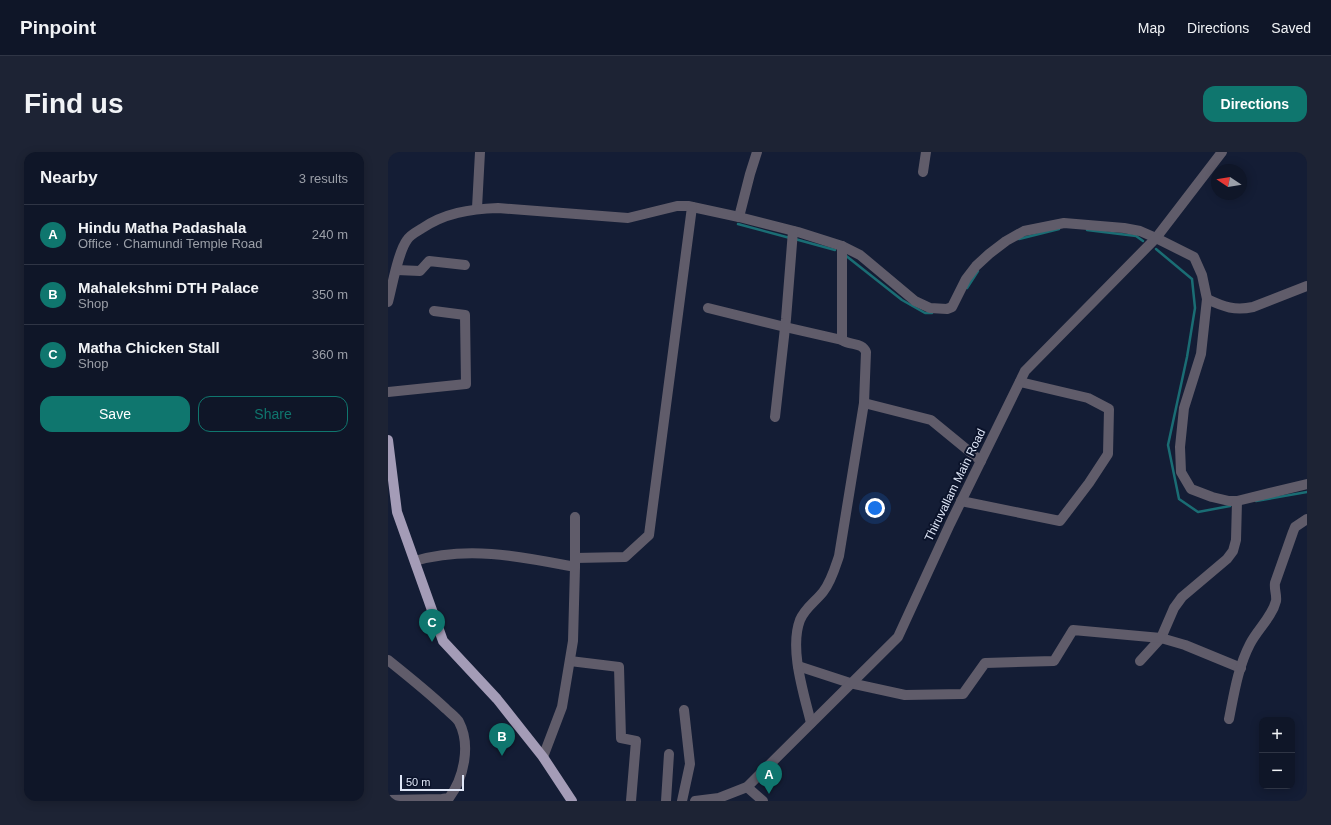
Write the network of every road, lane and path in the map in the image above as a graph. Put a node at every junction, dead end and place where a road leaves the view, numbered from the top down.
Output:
1 (480, 152) edge
2 (757, 152) edge
3 (926, 152) edge
4 (1222, 152) edge
5 (923, 172) dead end
6 (692, 207) junction
7 (477, 208) junction
8 (739, 217) junction
9 (793, 231) junction
10 (1156, 238) junction
11 (842, 246) junction
12 (465, 265) dead end
13 (396, 270) junction
14 (1307, 286) edge
15 (1208, 299) junction
16 (388, 302) edge
17 (708, 308) dead end
18 (434, 311) dead end
19 (785, 327) junction
20 (842, 340) junction
21 (1020, 382) junction
22 (388, 392) edge
23 (864, 403) junction
24 (775, 417) dead end
25 (388, 440) edge
26 (981, 461) junction
27 (1307, 484) edge
28 (961, 501) junction
29 (1237, 501) junction
30 (575, 517) dead end
31 (1307, 519) edge
32 (415, 561) junction
33 (575, 562) junction
34 (1161, 638) junction
35 (388, 660) edge
36 (570, 661) junction
37 (1140, 661) dead end
38 (798, 666) junction
39 (1241, 668) junction
40 (850, 683) junction
41 (684, 710) dead end
42 (1229, 719) dead end
43 (811, 723) junction
44 (669, 754) dead end
45 (543, 757) junction
46 (746, 787) junction
47 (450, 799) edge
48 (388, 800) edge
49 (572, 801) edge
50 (631, 801) edge
51 (666, 801) edge
52 (682, 801) edge
53 (695, 801) edge
54 (763, 801) edge

1 - 7 street
2 - 8 street
3 - 5 street
4 - 10 street, Thiruvallam Main Road
6 - 7 street
6 - 8 street
6 - 33 street
7 - 13 street
8 - 9 street
9 - 11 street
9 - 19 street
10 - 11 street
10 - 15 street
10 - 21 street, Thiruvallam Main Road
11 - 20 street
12 - 13 street
13 - 16 street
14 - 15 street
15 - 29 street
17 - 19 street
18 - 22 street
19 - 20 street
19 - 24 street
20 - 23 street
21 - 26 street, Thiruvallam Main Road
21 - 28 street
23 - 26 street
23 - 38 street
25 - 32 main road
26 - 28 street, Thiruvallam Main Road
27 - 29 street
28 - 40 street, Thiruvallam Main Road
29 - 34 street
30 - 33 street
31 - 39 street
32 - 33 street
32 - 45 main road
33 - 36 street
34 - 37 street
34 - 39 street
34 - 40 street
35 - 47 street
36 - 45 street
36 - 50 street
38 - 40 street
38 - 43 street
39 - 42 street
40 - 43 street, Thiruvallam Main Road
41 - 52 street
43 - 46 street, Thiruvallam Main Road
44 - 51 street
45 - 49 main road
46 - 53 street, Thiruvallam Main Road
46 - 54 street
47 - 48 street

